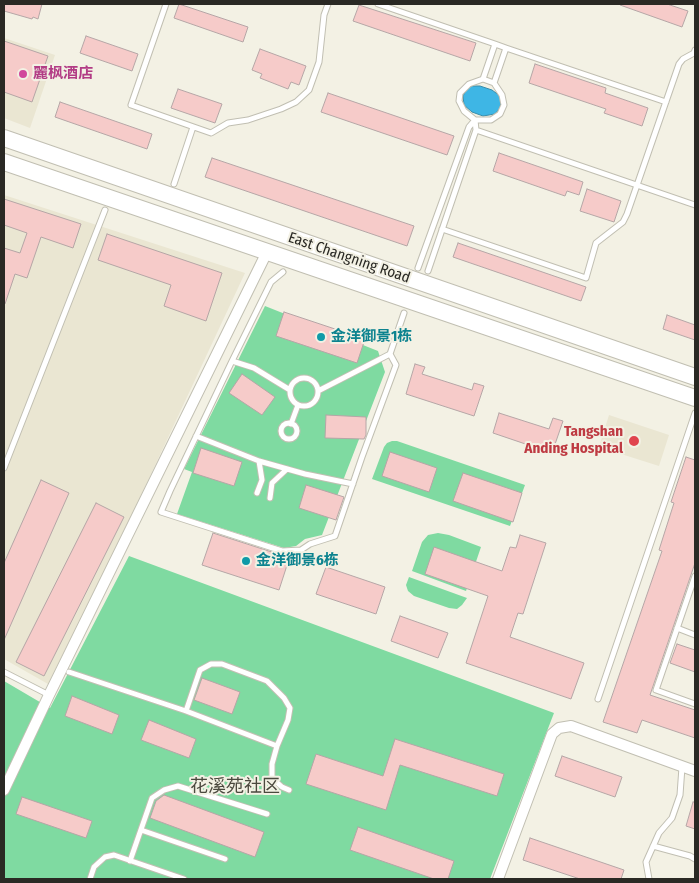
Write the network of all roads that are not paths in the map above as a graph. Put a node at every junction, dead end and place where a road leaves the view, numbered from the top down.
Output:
1 (166, 4) edge
2 (328, 4) edge
3 (378, 4) edge
4 (495, 44) junction
5 (506, 48) junction
6 (695, 52) edge
7 (483, 80) junction
8 (494, 83) junction
9 (666, 102) junction
10 (475, 120) junction
11 (193, 127) junction
12 (476, 130) junction
13 (4, 138) edge
14 (4, 162) edge
15 (174, 184) dead end
16 (637, 185) junction
17 (695, 205) edge
18 (104, 210) dead end
19 (442, 229) junction
20 (267, 252) junction
21 (418, 268) dead end
22 (428, 271) dead end
23 (283, 272) dead end
24 (404, 313) dead end
25 (390, 354) junction
26 (232, 361) junction
27 (695, 377) edge
28 (290, 390) junction
29 (318, 391) junction
30 (695, 398) edge
31 (298, 405) junction
32 (695, 413) edge
33 (291, 424) dead end
34 (196, 436) junction
35 (259, 461) junction
36 (4, 468) edge
37 (287, 469) junction
38 (353, 484) junction
39 (257, 493) dead end
40 (270, 498) dead end
41 (695, 576) edge
42 (677, 628) junction
43 (695, 635) edge
44 (4, 672) edge
45 (69, 672) dead end
46 (49, 694) junction
47 (598, 699) dead end
48 (695, 704) edge
49 (186, 711) junction
50 (276, 746) junction
51 (682, 767) junction
52 (695, 771) edge
53 (4, 790) edge
54 (289, 790) dead end
55 (266, 814) dead end
56 (141, 830) junction
57 (653, 846) junction
58 (695, 859) edge
59 (225, 860) dead end
60 (130, 861) junction
61 (90, 879) edge
62 (184, 879) edge
63 (498, 879) edge
64 (649, 879) edge

1 - 11 lane
2 - 11 lane
3 - 4 lane
4 - 5 lane
4 - 7 lane
5 - 8 lane
5 - 9 lane
6 - 9 lane
7 - 8 lane
7 - 10 lane
8 - 10 lane
9 - 16 lane
10 - 12 lane
10 - 21 lane
11 - 15 lane
12 - 16 lane
12 - 19 lane
13 - 27 main road, East Changning Road
14 - 20 main road, East Changning Road
16 - 17 lane
16 - 19 lane
18 - 36 lane
19 - 22 lane
20 - 30 main road, East Changning Road
20 - 46 street
23 - 26 lane
24 - 25 lane
25 - 29 lane
25 - 38 lane
26 - 28 lane
26 - 34 lane
28 - 29 lane
28 - 31 lane
29 - 31 lane
31 - 33 lane
32 - 47 lane
34 - 35 lane
34 - 38 lane
35 - 37 lane
35 - 39 lane
37 - 38 lane
37 - 40 lane
41 - 42 lane
42 - 43 lane
42 - 48 lane
44 - 46 lane
45 - 49 lane
46 - 53 street
49 - 50 lane
49 - 50 lane
50 - 54 lane
51 - 52 street
51 - 57 lane
51 - 63 street
55 - 56 lane
56 - 59 lane
56 - 60 lane
57 - 58 lane
57 - 64 lane
60 - 61 lane
60 - 62 lane

